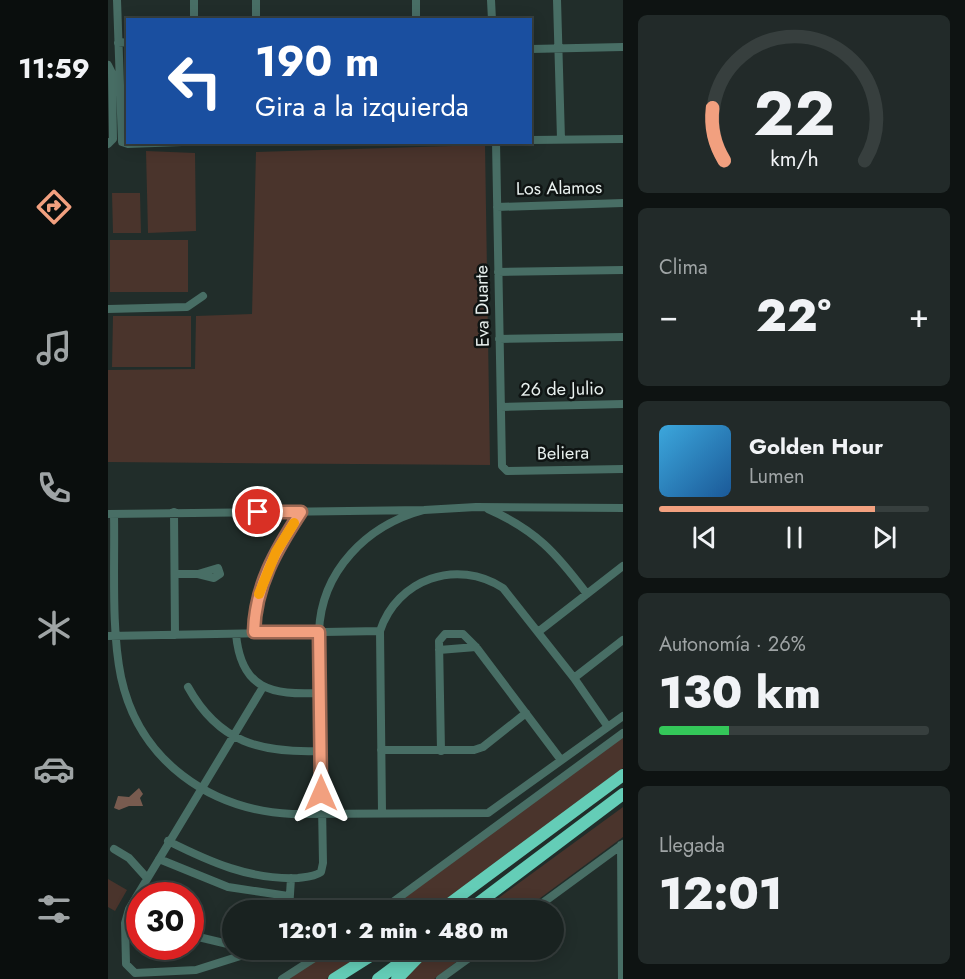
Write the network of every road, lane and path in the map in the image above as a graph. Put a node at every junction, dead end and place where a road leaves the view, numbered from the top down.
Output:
1 (117, 0) edge
2 (194, 0) edge
3 (256, 0) edge
4 (416, 0) edge
5 (491, 0) edge
6 (557, 0) edge
7 (194, 18) edge
8 (256, 18) edge
9 (416, 18) edge
10 (492, 18) edge
11 (123, 43) edge
12 (623, 47) edge
13 (532, 49) edge
14 (558, 49) junction
15 (108, 65) edge
16 (561, 139) junction
17 (623, 139) edge
18 (532, 140) edge
19 (126, 143) edge
20 (108, 144) edge
21 (496, 144) edge
22 (623, 203) edge
23 (497, 207) junction
24 (623, 270) edge
25 (498, 273) junction
26 (203, 296) dead end
27 (108, 309) edge
28 (623, 337) edge
29 (499, 339) junction
30 (623, 404) edge
31 (501, 406) junction
32 (504, 469) joint
33 (623, 469) edge
34 (483, 507) junction
35 (623, 508) edge
36 (525, 509) junction
37 (424, 510) junction
38 (373, 511) junction
39 (174, 512) junction
40 (301, 512) junction
41 (111, 514) edge
42 (522, 526) junction
43 (380, 528) junction
44 (623, 566) edge
45 (111, 572) edge
46 (176, 574) junction
47 (198, 574) dead end
48 (587, 594) junction
49 (380, 630) junction
50 (254, 632) junction
51 (319, 632) junction
52 (538, 632) junction
53 (175, 634) junction
54 (236, 634) junction
55 (113, 636) edge
56 (623, 640) edge
57 (476, 647) junction
58 (439, 650) junction
59 (574, 678) junction
60 (188, 687) dead end
61 (263, 687) junction
62 (319, 693) junction
63 (526, 713) junction
64 (623, 716) edge
65 (608, 727) junction
66 (623, 733) edge
67 (232, 736) junction
68 (381, 750) junction
69 (441, 751) junction
70 (320, 752) junction
71 (561, 760) junction
72 (623, 775) edge
73 (200, 787) junction
74 (623, 794) edge
75 (623, 799) edge
76 (382, 812) junction
77 (321, 813) junction
78 (168, 841) junction
79 (622, 844) edge
80 (114, 849) dead end
81 (159, 859) junction
82 (535, 860) junction
83 (147, 878) junction
84 (291, 878) junction
85 (145, 882) edge
86 (288, 897) junction
87 (288, 900) edge
88 (396, 900) edge
89 (455, 900) edge
90 (482, 900) edge
91 (546, 900) edge
92 (126, 920) edge
93 (204, 938) edge
94 (222, 943) edge
95 (226, 960) edge
96 (311, 960) edge
97 (364, 960) edge
98 (376, 960) edge
99 (404, 960) edge
100 (416, 960) edge
101 (466, 960) edge
102 (282, 979) edge
103 (334, 979) edge
104 (350, 979) edge
105 (378, 979) edge
106 (397, 979) edge
107 (440, 979) edge
108 (622, 979) edge

1 - 11 street
2 - 7 street
3 - 8 street
4 - 9 street
5 - 10 street
6 - 14 street
11 - 19 street
12 - 14 street
13 - 14 street
14 - 16 street
15 - 20 street
16 - 17 street
16 - 18 street
21 - 23 street, Eva Duarte
22 - 23 street, Los Alamos
23 - 25 street, Eva Duarte
24 - 25 street
25 - 29 street, Eva Duarte
26 - 27 street
28 - 29 street
29 - 31 street, Eva Duarte
30 - 31 street, 26 de Julio
31 - 32 street, Eva Duarte
32 - 33 street, Beliera
34 - 36 street
34 - 37 street
34 - 42 street
35 - 36 street
36 - 42 street
37 - 38 street
37 - 43 street
38 - 40 street
38 - 43 street
39 - 40 street
39 - 41 street
39 - 46 street
40 - 50 street
41 - 45 street
42 - 48 street
43 - 51 street
44 - 48 street
45 - 55 street
46 - 47 street
46 - 53 street
48 - 52 street
49 - 51 street
49 - 52 street
49 - 68 street
50 - 51 street
50 - 54 street
51 - 62 street
52 - 59 street
53 - 54 street
53 - 55 street
54 - 61 street
55 - 73 street
56 - 59 street
57 - 58 street
57 - 58 street
57 - 63 street
58 - 69 street
59 - 65 street
60 - 67 street
61 - 62 street
61 - 67 street
62 - 70 street
63 - 69 street
63 - 71 street
64 - 65 street
65 - 71 street
66 - 88 street
67 - 70 street
67 - 73 street
68 - 69 street
68 - 76 street
70 - 77 street
71 - 76 street
72 - 89 highway
73 - 77 street
73 - 78 street
74 - 82 highway
75 - 82 highway
76 - 77 street
77 - 84 street
78 - 81 street
78 - 84 street
79 - 91 street
79 - 108 street
80 - 83 street
81 - 83 street
81 - 86 street
82 - 90 highway
83 - 85 street
84 - 86 street
86 - 87 street
92 - 95 street
93 - 94 street
96 - 102 street
97 - 103 highway
98 - 104 highway
99 - 105 highway
100 - 106 highway
101 - 107 street

